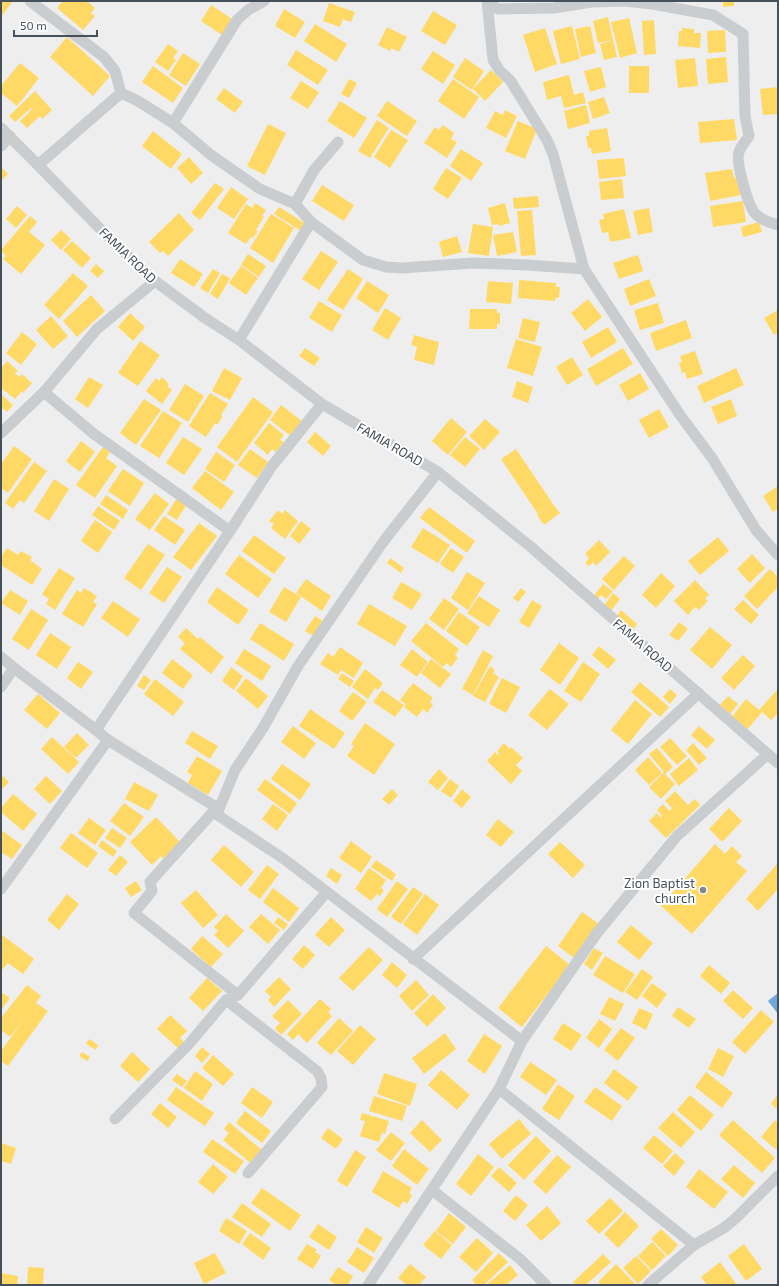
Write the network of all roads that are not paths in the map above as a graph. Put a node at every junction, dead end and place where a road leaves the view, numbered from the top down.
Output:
1 (30, 1) edge
2 (264, 1) edge
3 (487, 1) edge
4 (121, 93) junction
5 (173, 123) junction
6 (1, 128) edge
7 (10, 136) junction
8 (338, 142) dead end
9 (1, 146) edge
10 (38, 165) junction
11 (295, 204) junction
12 (311, 222) junction
13 (778, 225) edge
14 (584, 269) junction
15 (155, 281) junction
16 (239, 340) junction
17 (44, 392) junction
18 (322, 404) junction
19 (1, 433) edge
20 (438, 472) junction
21 (230, 531) junction
22 (778, 555) edge
23 (1, 657) edge
24 (14, 668) junction
25 (1, 687) edge
26 (698, 693) junction
27 (96, 730) junction
28 (108, 740) junction
29 (768, 754) junction
30 (778, 763) edge
31 (216, 811) junction
32 (1, 889) edge
33 (326, 893) junction
34 (413, 959) junction
35 (238, 995) junction
36 (226, 1000) junction
37 (522, 1041) junction
38 (499, 1088) junction
39 (115, 1119) dead end
40 (248, 1174) dead end
41 (778, 1176) edge
42 (432, 1190) junction
43 (694, 1245) junction
44 (371, 1284) edge
45 (546, 1285) edge
46 (648, 1285) edge

1 - 4 street
2 - 5 street
3 - 13 street
3 - 14 street
4 - 5 street
4 - 10 street
5 - 11 street
6 - 7 street, FAMIA ROAD
7 - 9 street
7 - 10 street, FAMIA ROAD
8 - 11 street
10 - 15 street, FAMIA ROAD
11 - 12 street
12 - 14 street
12 - 16 street
14 - 22 street
15 - 16 street, FAMIA ROAD
15 - 17 street
16 - 18 street, FAMIA ROAD
17 - 19 street
17 - 21 street
18 - 20 street, FAMIA ROAD
18 - 21 street
20 - 26 street, FAMIA ROAD
20 - 31 street
21 - 27 street
23 - 24 street
24 - 25 street
24 - 27 street
26 - 29 street, FAMIA ROAD
26 - 34 street
27 - 28 street
28 - 31 street
28 - 32 street
29 - 30 street, FAMIA ROAD
29 - 37 street
31 - 33 street
31 - 35 street
33 - 34 street
33 - 35 street
34 - 37 street
35 - 36 street
36 - 39 street
36 - 40 street
37 - 38 street
38 - 42 street
38 - 43 street
41 - 43 street
42 - 44 street
42 - 45 street
43 - 46 street

